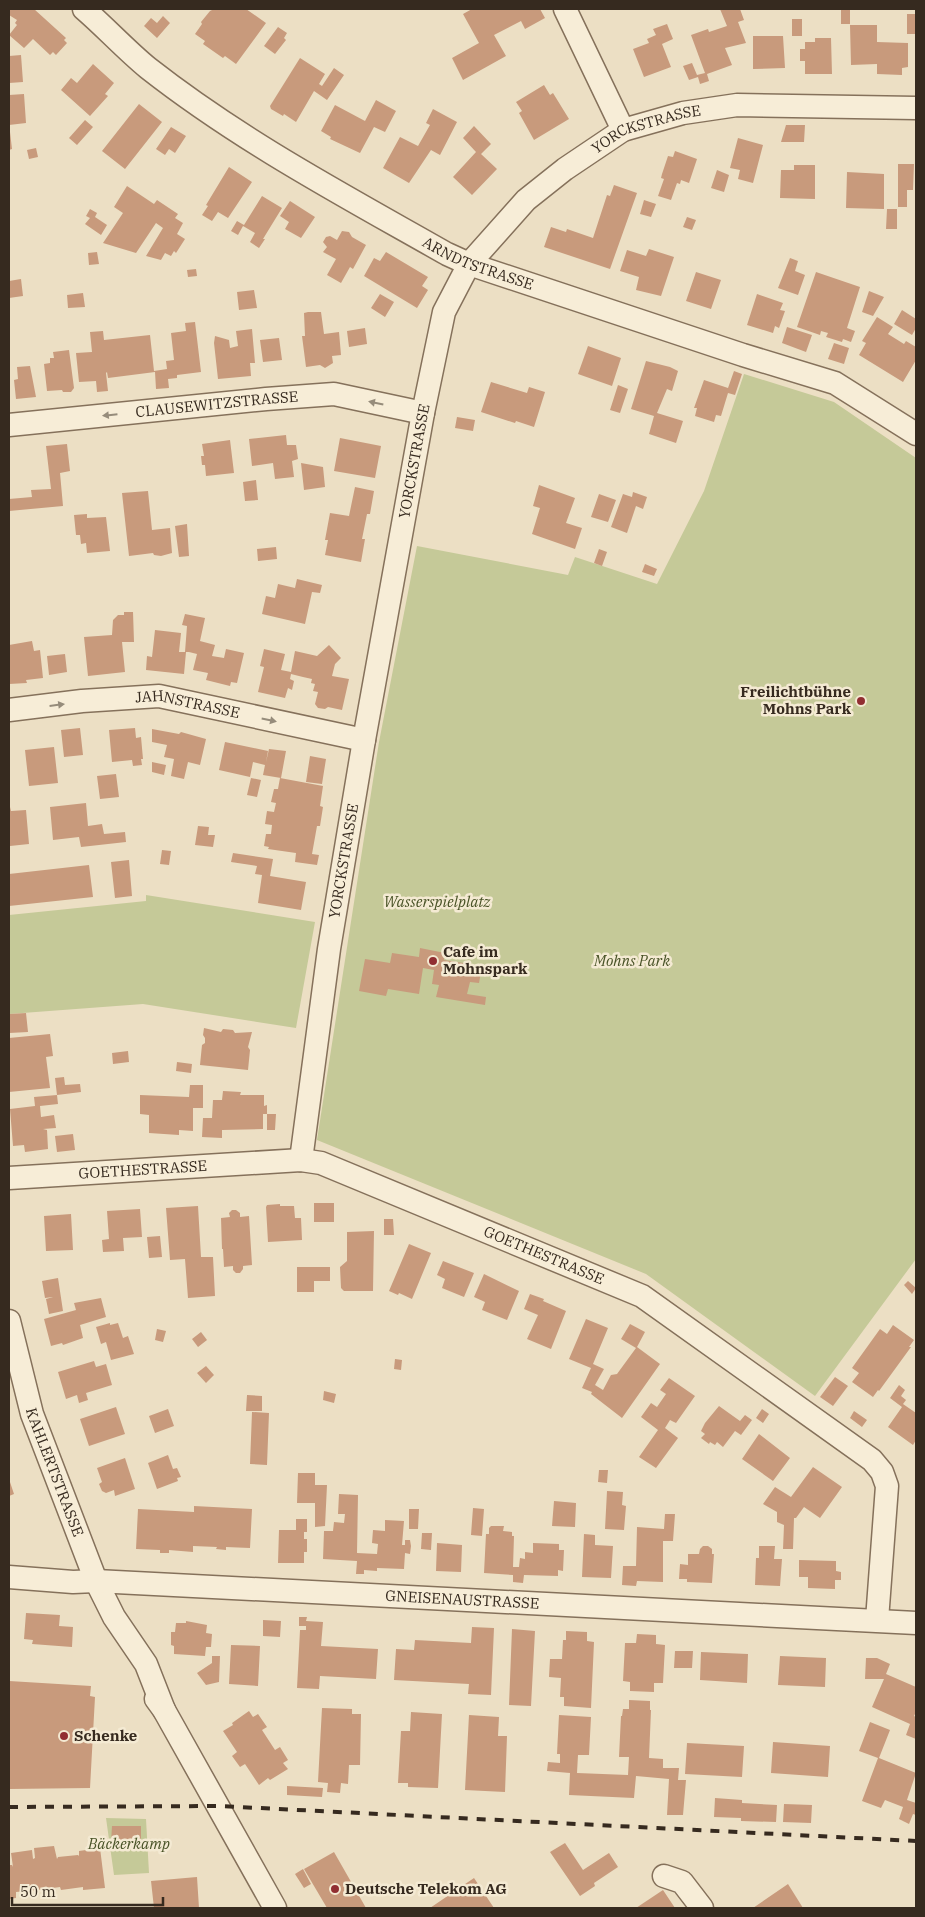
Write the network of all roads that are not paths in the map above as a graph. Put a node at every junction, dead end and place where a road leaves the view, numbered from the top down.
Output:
1 (84, 9) edge
2 (565, 9) edge
3 (916, 108) edge
4 (623, 130) junction
5 (469, 264) junction
6 (423, 413) junction
7 (9, 425) edge
8 (916, 434) edge
9 (9, 710) edge
10 (364, 740) junction
11 (301, 1160) junction
12 (9, 1178) edge
13 (9, 1320) edge
14 (9, 1577) edge
15 (96, 1581) junction
16 (878, 1620) junction
17 (916, 1623) edge
18 (664, 1876) dead end
19 (275, 1908) edge
20 (702, 1908) edge

1 - 5 street, ARNDTSTRASSE
2 - 4 street
3 - 4 street, YORCKSTRASSE
4 - 5 street, YORCKSTRASSE
5 - 6 street, YORCKSTRASSE
5 - 8 street, ARNDTSTRASSE
6 -> 7 street, CLAUSEWITZSTRASSE
6 - 10 street, YORCKSTRASSE
9 -> 10 street, JAHNSTRASSE
10 - 11 street, YORCKSTRASSE
11 - 12 street, GOETHESTRASSE
11 - 16 street, GOETHESTRASSE
13 - 15 street, KAHLERTSTRASSE
14 - 15 street, GNEISENAUSTRASSE
15 - 16 street, GNEISENAUSTRASSE
15 - 19 street, KAHLERTSTRASSE
16 - 17 street, GNEISENAUSTRASSE
18 - 20 street

